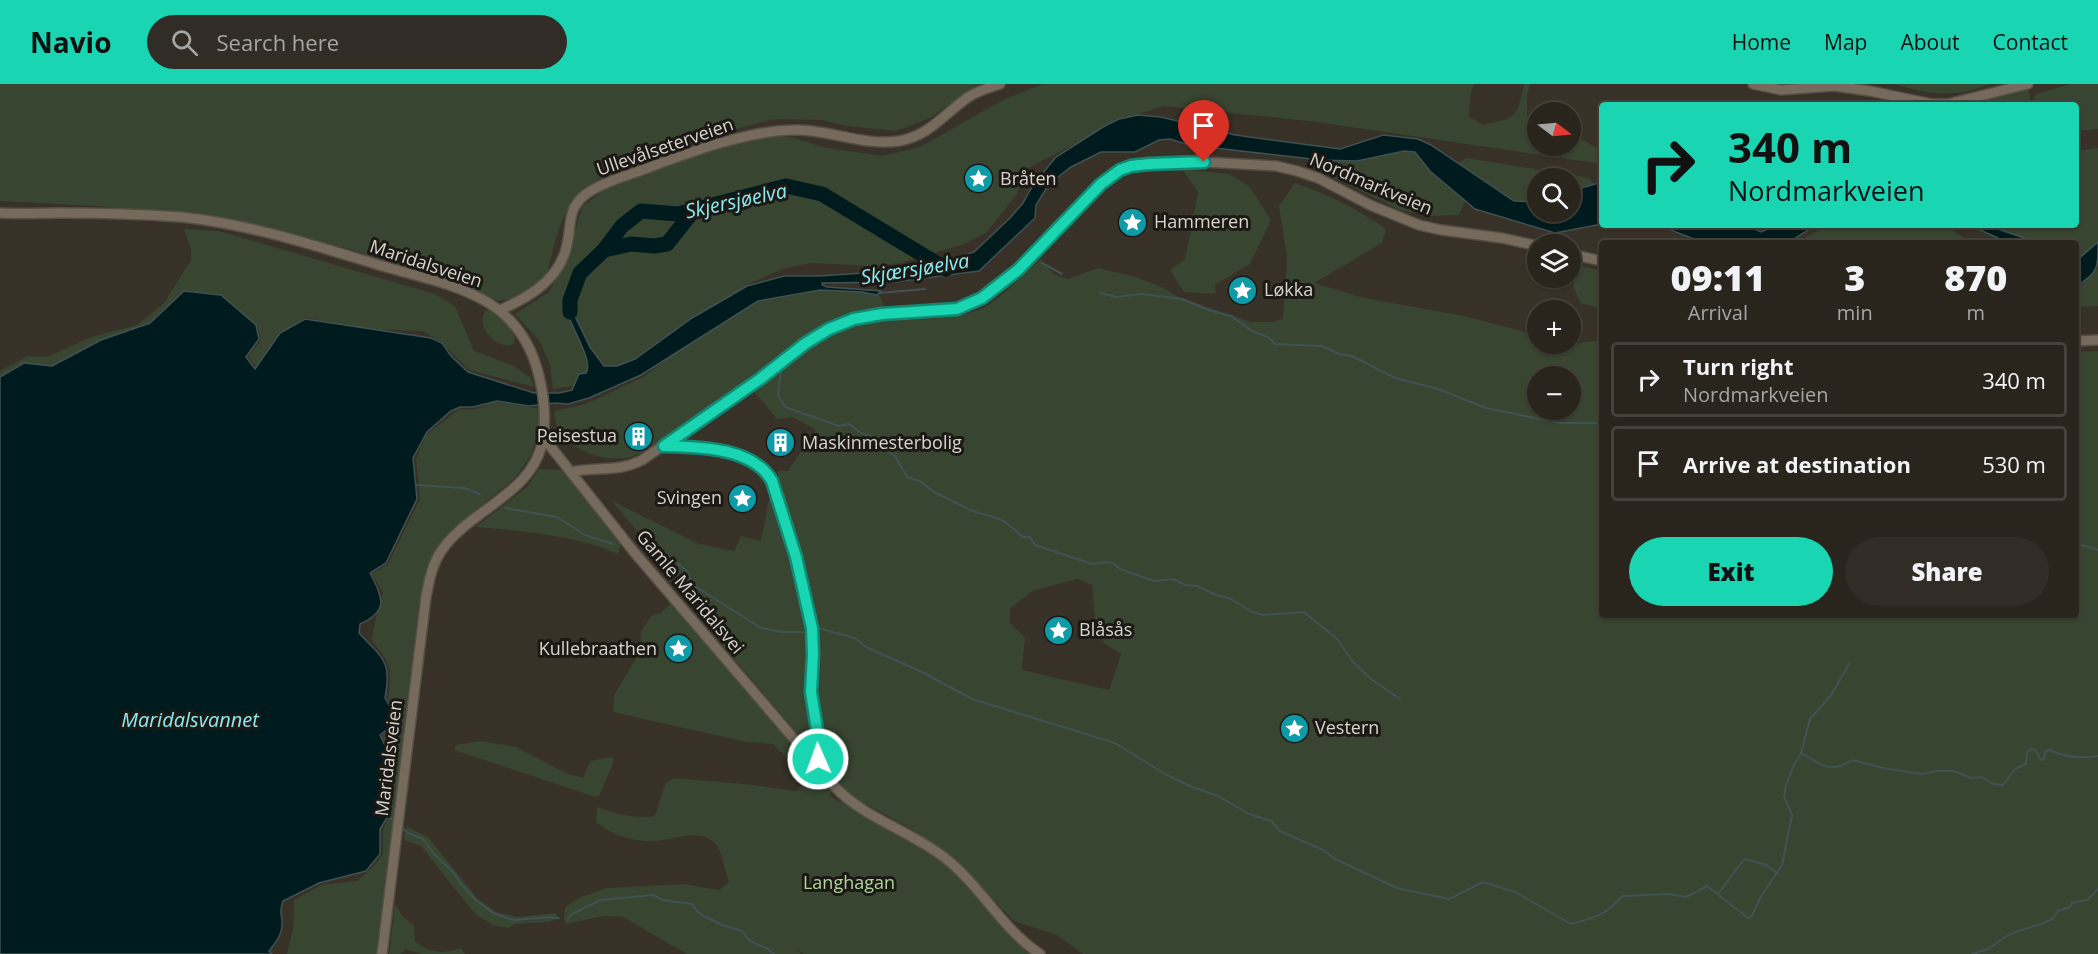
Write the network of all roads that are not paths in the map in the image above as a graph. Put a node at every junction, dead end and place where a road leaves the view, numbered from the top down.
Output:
1 (1000, 84) edge
2 (1753, 84) edge
3 (2028, 84) edge
4 (1921, 102) edge
5 (1956, 102) edge
6 (0, 213) edge
7 (1527, 244) edge
8 (1581, 256) edge
9 (1599, 260) edge
10 (500, 310) junction
11 (2098, 340) edge
12 (2079, 341) edge
13 (543, 437) junction
14 (664, 446) junction
15 (571, 472) junction
16 (815, 764) junction
17 (382, 954) edge
18 (1040, 954) edge

1 - 10 street, Ullevålseterveien
2 - 4 street
3 - 5 street
6 - 10 street, Maridalsveien
7 - 14 street, Nordmarkveien
8 - 9 street
10 - 13 street, Maridalsveien
11 - 12 street
13 - 15 street, Gamle Maridalsvei
13 - 17 street, Maridalsveien
14 - 15 street, Nordmarkveien
14 - 16 street
15 - 16 street, Gamle Maridalsvei
16 - 18 street, Gamle Maridalsvei

